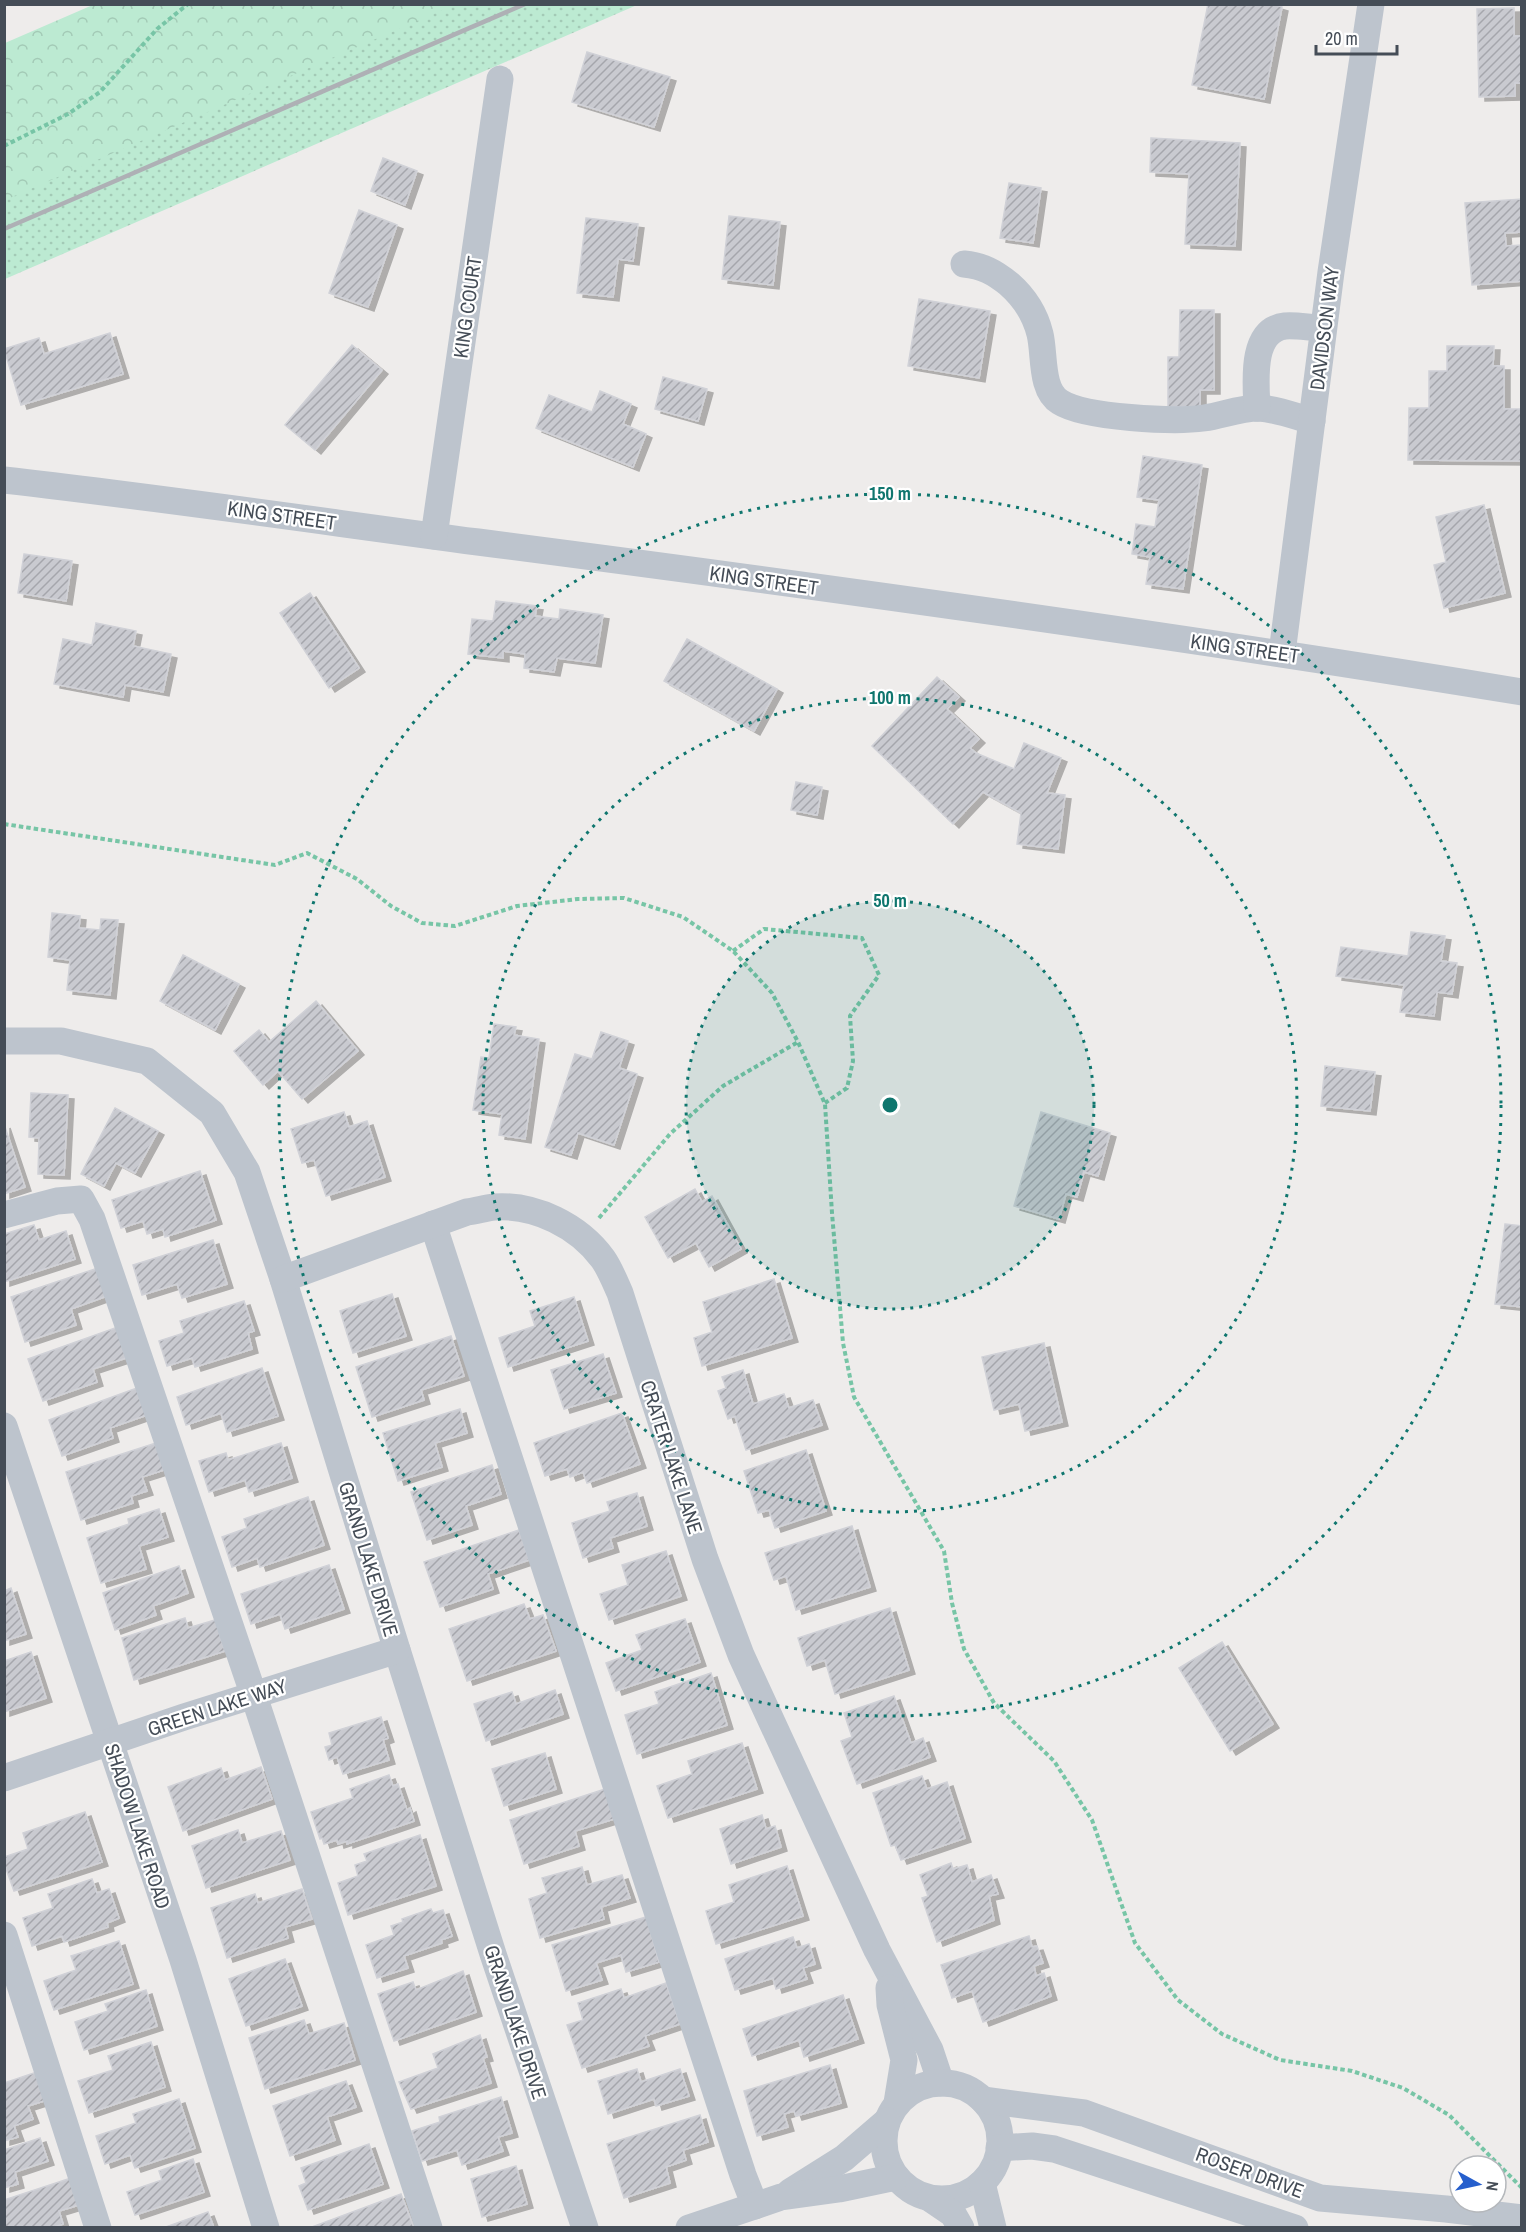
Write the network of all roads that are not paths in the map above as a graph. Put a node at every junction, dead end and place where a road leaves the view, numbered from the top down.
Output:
1 (1371, 4) edge
2 (500, 79) dead end
3 (964, 264) dead end
4 (1323, 328) junction
5 (1257, 408) junction
6 (1312, 421) junction
7 (4, 480) edge
8 (434, 536) junction
9 (1282, 653) junction
10 (1521, 692) edge
11 (4, 1041) edge
12 (4, 1215) edge
13 (433, 1224) junction
14 (283, 1279) junction
15 (4, 1426) edge
16 (396, 1650) junction
17 (254, 1696) junction
18 (110, 1742) junction
19 (4, 1778) edge
20 (4, 1935) edge
21 (888, 1972) junction
22 (941, 2083) junction
23 (983, 2100) junction
24 (892, 2112) junction
25 (999, 2148) junction
26 (896, 2177) junction
27 (982, 2183) junction
28 (781, 2197) junction
29 (931, 2199) junction
30 (755, 2206) junction
31 (1521, 2218) edge
32 (98, 2228) edge
33 (266, 2228) edge
34 (429, 2228) edge
35 (585, 2228) edge
36 (689, 2228) edge
37 (960, 2228) edge
38 (993, 2228) edge
39 (1295, 2228) edge

1 - 4 street, DAVIDSON WAY
2 - 8 street, KING COURT
3 - 5 street
4 - 5 street
4 - 6 street, DAVIDSON WAY
5 - 6 street
6 - 9 street, DAVIDSON WAY
7 - 8 street, KING STREET
8 - 9 street, KING STREET
9 - 10 street, KING STREET
11 - 14 street, GRAND LAKE DRIVE
12 - 17 street
13 - 14 street, CRATER LAKE LANE
13 - 21 street, CRATER LAKE LANE
13 - 30 street
14 - 16 street, GRAND LAKE DRIVE
15 - 18 street, SHADOW LAKE ROAD
16 - 17 street, GREEN LAKE WAY
16 - 35 street, GRAND LAKE DRIVE
17 - 18 street, GREEN LAKE WAY
17 - 34 street
18 - 19 street, GREEN LAKE WAY
18 - 33 street, SHADOW LAKE ROAD
20 - 32 street
21 - 22 street, CRATER LAKE LANE
21 - 24 street, CRATER LAKE LANE
22 - 23 street
22 - 24 street
23 - 25 street
23 - 31 street, ROSER DRIVE
24 - 26 street
24 - 28 street
25 - 27 street
25 - 39 street, ROSER DRIVE
26 - 28 street
26 - 29 street
27 - 29 street
27 - 38 street
28 - 30 street
29 - 37 street
30 - 36 street

